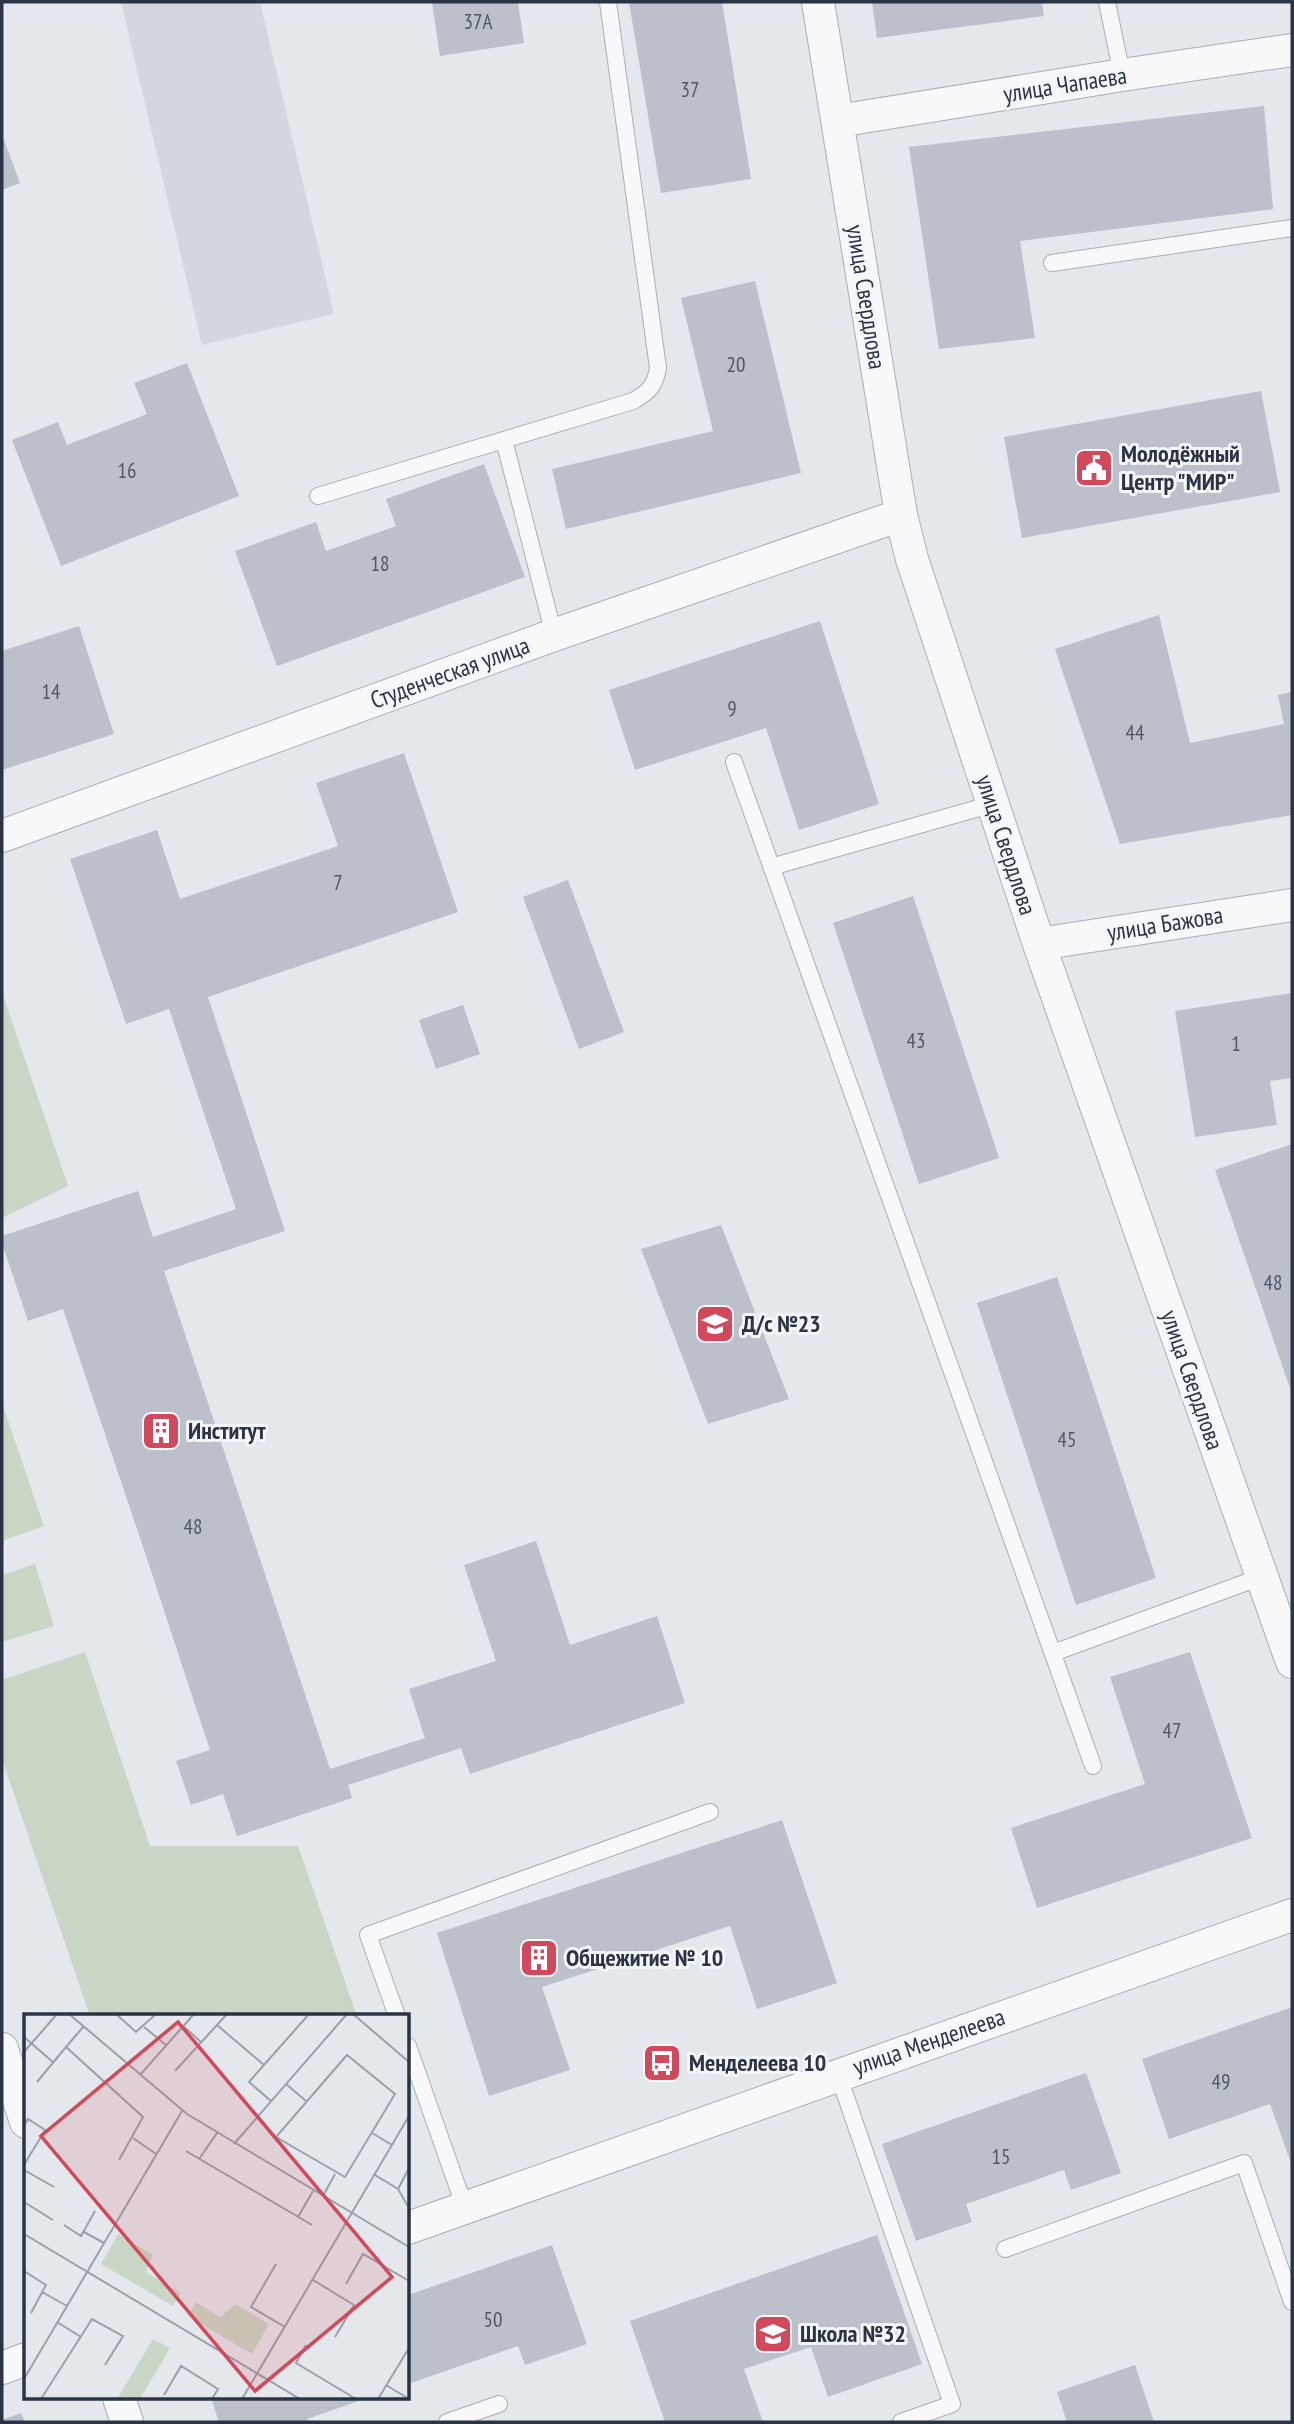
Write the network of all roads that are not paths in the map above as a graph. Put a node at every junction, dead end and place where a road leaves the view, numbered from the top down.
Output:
1 (608, 2) edge
2 (818, 2) edge
3 (1107, 2) edge
4 (1292, 50) edge
5 (1122, 75) junction
6 (838, 121) junction
7 (1292, 228) edge
8 (1052, 263) dead end
9 (504, 440) junction
10 (318, 496) dead end
11 (901, 515) junction
12 (554, 635) junction
13 (734, 762) dead end
14 (993, 804) junction
15 (2, 836) edge
16 (771, 867) junction
17 (1292, 905) edge
18 (1038, 944) junction
19 (1261, 1577) junction
20 (1053, 1653) junction
21 (1291, 1654) edge
22 (1093, 1766) dead end
23 (710, 1812) dead end
24 (1292, 1914) edge
25 (396, 2014) edge
26 (2, 2049) edge
27 (410, 2052) edge
28 (838, 2074) junction
29 (24, 2116) edge
30 (465, 2208) junction
31 (410, 2227) edge
32 (1005, 2249) dead end
33 (1292, 2302) edge
34 (24, 2361) edge
35 (2, 2368) edge
36 (120, 2400) edge
37 (499, 2403) dead end
38 (127, 2422) edge
39 (447, 2422) edge
40 (901, 2422) edge

1 - 9 lane
2 - 6 street, улица Свердлова
3 - 5 lane
4 - 5 street, улица Чапаева
5 - 6 street, улица Чапаева
6 - 11 street, улица Свердлова
7 - 8 lane
9 - 10 lane
9 - 12 lane
11 - 12 street, Студенческая улица
11 - 14 street, улица Свердлова
12 - 15 street, Студенческая улица
13 - 16 lane
14 - 16 lane
14 - 18 street, улица Свердлова
16 - 20 lane
17 - 18 street, улица Бажова
18 - 19 street, улица Свердлова
19 - 20 lane
19 - 21 street, улица Свердлова
20 - 22 lane
23 - 25 lane
24 - 28 street, улица Менделеева
26 - 29 street
27 - 30 lane
28 - 30 street, улица Менделеева
28 - 40 lane
30 - 31 street, улица Менделеева
32 - 33 lane
34 - 35 street
36 - 38 street
37 - 39 lane

